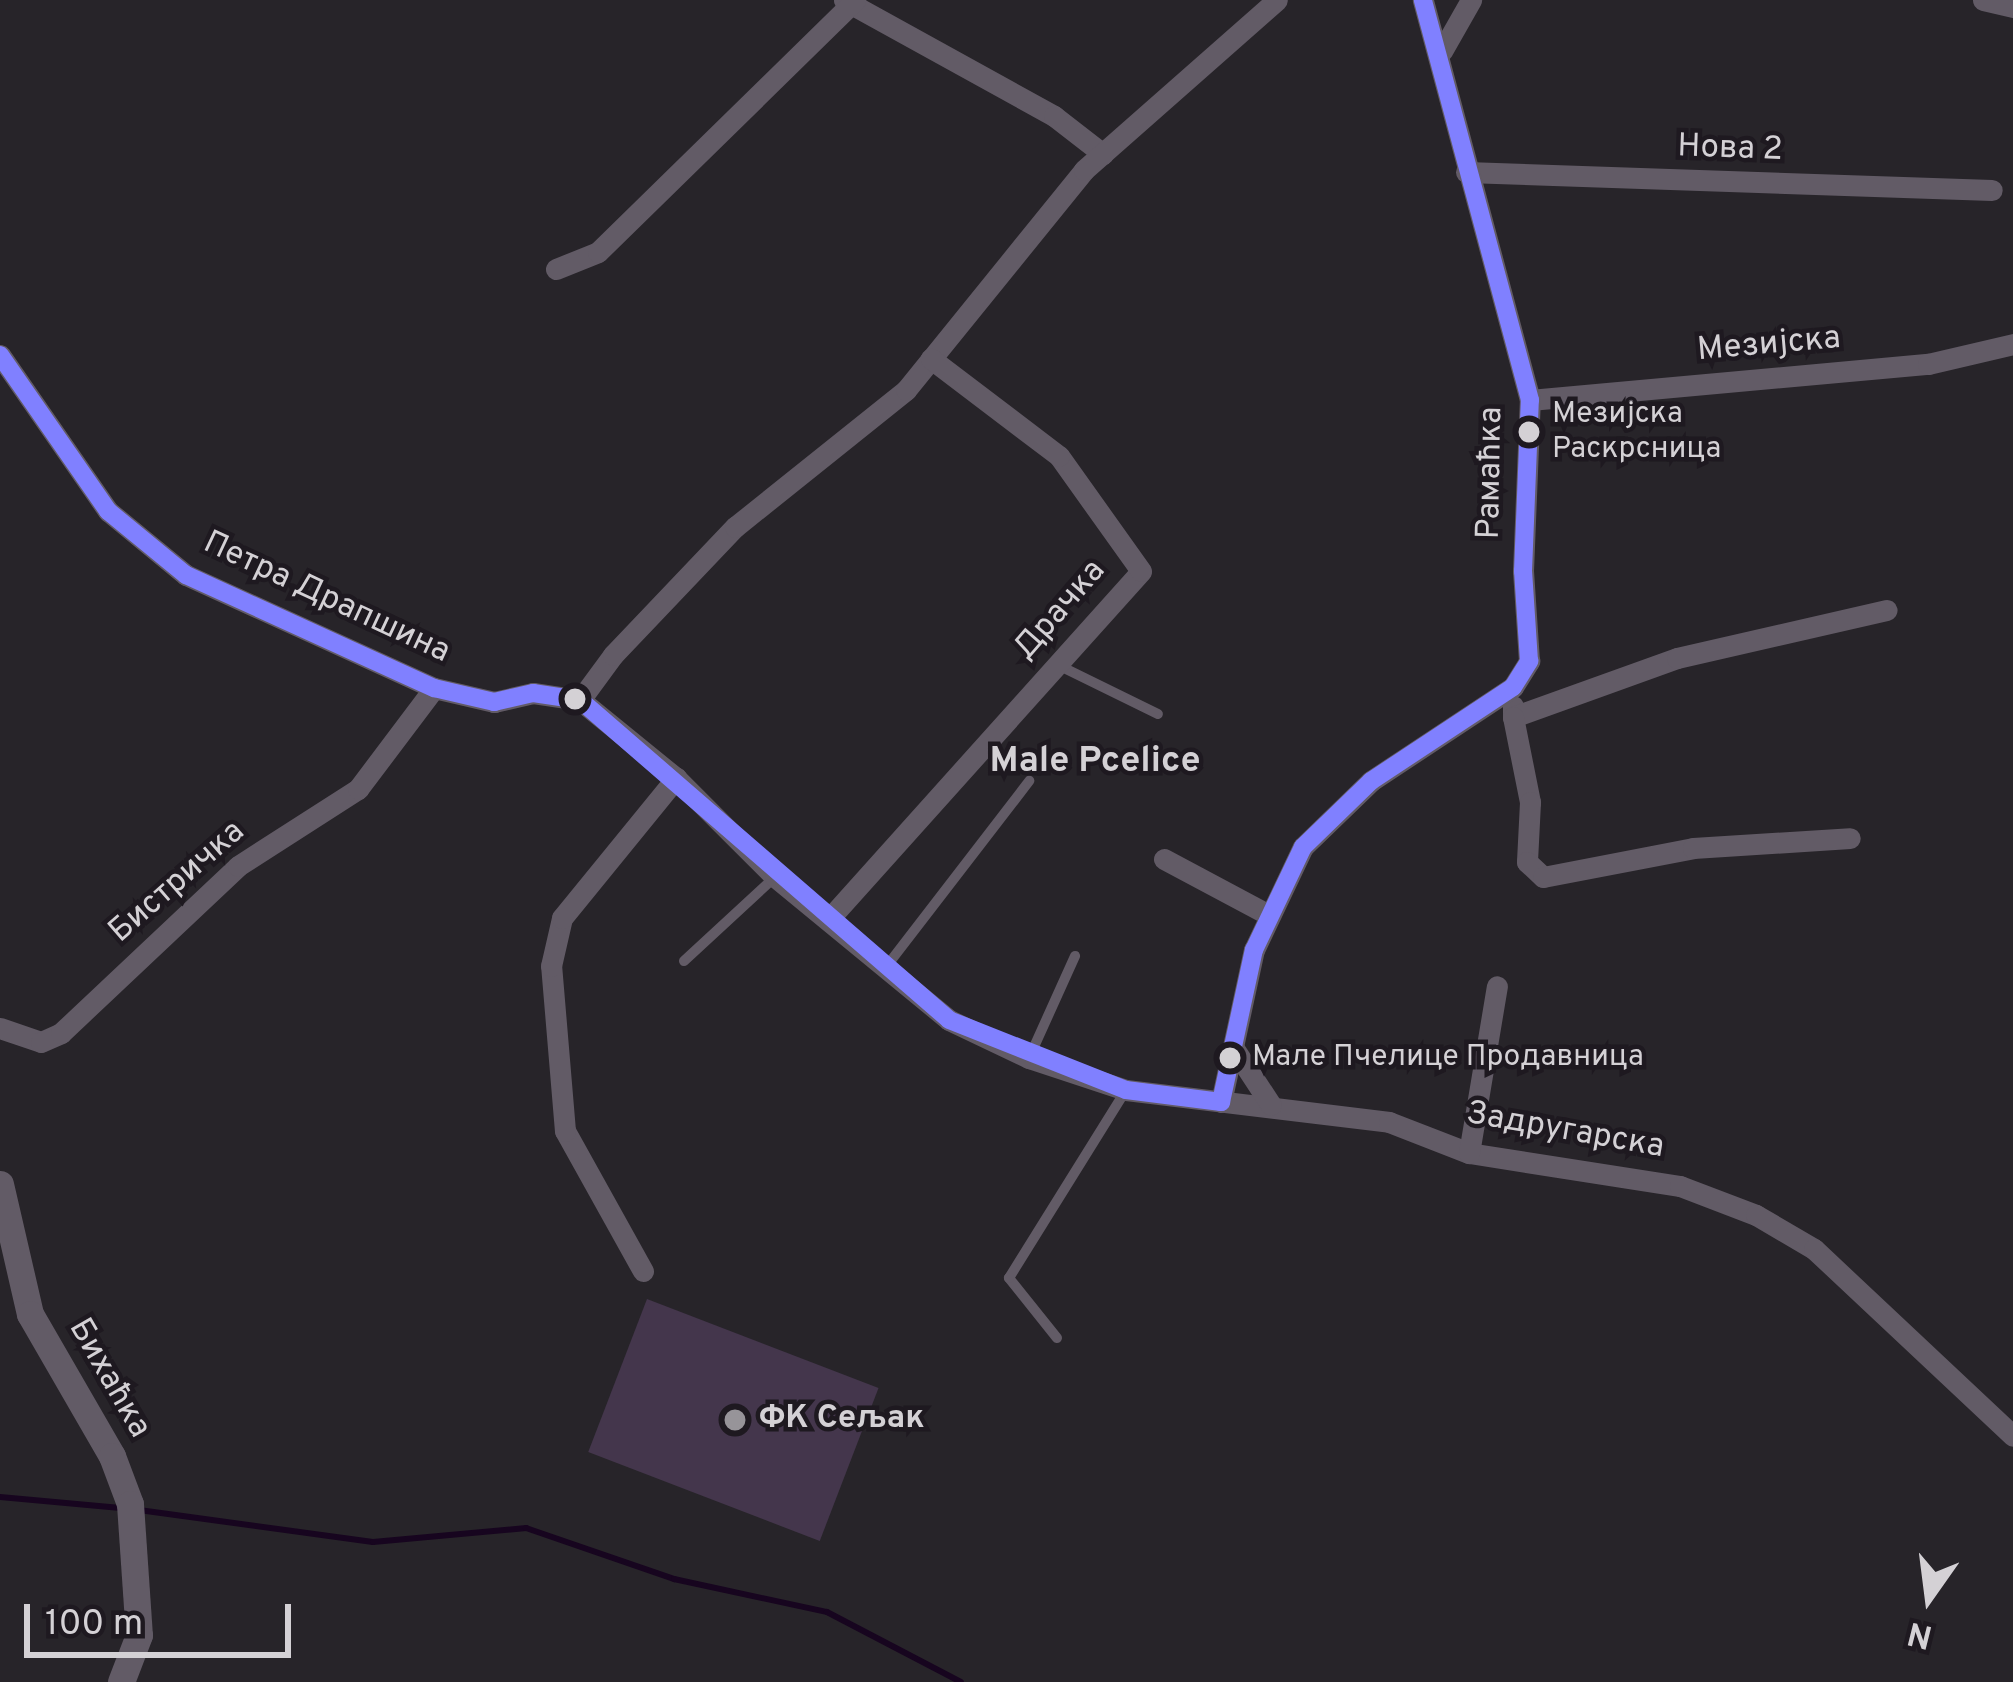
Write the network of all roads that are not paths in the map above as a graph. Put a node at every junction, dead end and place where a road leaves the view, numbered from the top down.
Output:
1 (1277, 0) edge
2 (1423, 0) edge
3 (1472, 0) edge
4 (1983, 0) edge
5 (850, 1) edge
6 (2013, 7) edge
7 (1442, 51) junction
8 (1103, 154) junction
9 (1466, 172) junction
10 (1992, 190) dead end
11 (556, 269) dead end
12 (2013, 344) edge
13 (0, 355) edge
14 (931, 359) junction
15 (8, 384) edge
16 (1530, 400) junction
17 (1887, 610) dead end
18 (1060, 666) junction
19 (1514, 687) junction
20 (434, 688) junction
21 (580, 700) junction
22 (1158, 714) dead end
23 (1513, 717) junction
24 (676, 778) junction
25 (1029, 781) dead end
26 (1850, 838) dead end
27 (1164, 859) dead end
28 (775, 878) junction
29 (1267, 914) junction
30 (829, 919) junction
31 (1075, 956) dead end
32 (684, 961) dead end
33 (884, 969) junction
34 (1497, 986) dead end
35 (0, 1028) edge
36 (1233, 1047) junction
37 (1029, 1058) junction
38 (1126, 1090) junction
39 (1221, 1102) junction
40 (1271, 1105) junction
41 (1469, 1153) junction
42 (0, 1184) edge
43 (643, 1271) dead end
44 (1057, 1338) dead end
45 (2013, 1436) edge
46 (121, 1682) edge

1 - 8 street
2 - 7 street, Рамаћка
3 - 7 street
4 - 6 street
5 - 8 street
5 - 11 street
7 - 9 street, Рамаћка
8 - 14 street
9 - 10 street, Нова 2
9 - 16 street, Рамаћка
12 - 16 street, Мезијска
13 - 15 street, Петра Драпшина
14 - 18 street, Драчка
14 - 21 street
15 - 20 street, Петра Драпшина
16 - 19 street, Рамаћка
17 - 23 street
18 - 22 lane
18 - 30 street, Драчка
19 - 23 street, Рамаћка
19 - 29 street
20 - 21 street, Петра Драпшина
20 - 35 street, Бистричка
21 - 24 street, Задругарска
23 - 26 street
24 - 28 street, Задругарска
24 - 43 street
25 - 33 lane
27 - 29 street
28 - 30 street, Задругарска
28 - 32 lane
29 - 36 street
30 - 33 street, Задругарска
31 - 37 lane
33 - 37 street, Задругарска
34 - 41 street
36 - 39 street
36 - 40 street
37 - 38 street, Задругарска
38 - 39 street, Задругарска
38 - 44 lane
39 - 40 street, Задругарска
40 - 41 street, Задругарска
41 - 45 street, Задругарска
42 - 46 street, Бихаћка

